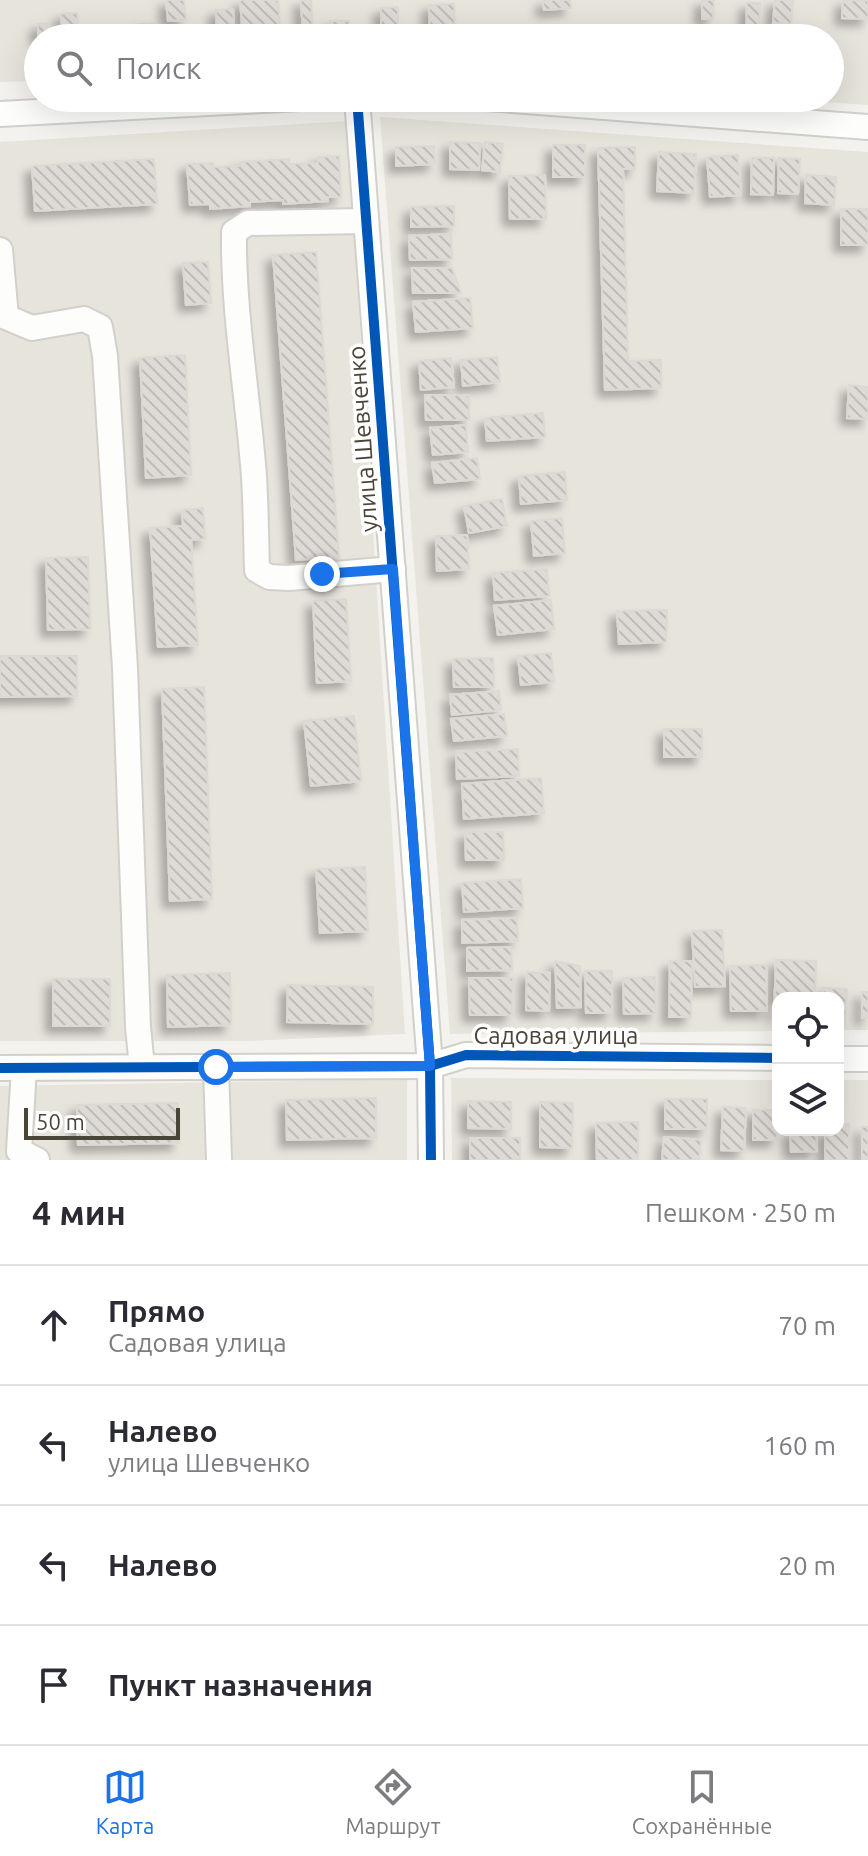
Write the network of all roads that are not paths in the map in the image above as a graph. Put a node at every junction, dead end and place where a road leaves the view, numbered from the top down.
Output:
1 (38, 112) edge
2 (358, 112) edge
3 (670, 112) edge
4 (0, 114) edge
5 (868, 127) edge
6 (366, 221) junction
7 (0, 250) edge
8 (393, 569) junction
9 (772, 1058) edge
10 (844, 1059) edge
11 (868, 1059) edge
12 (430, 1066) junction
13 (142, 1067) junction
14 (216, 1067) junction
15 (12, 1068) edge
16 (37, 1160) edge
17 (219, 1160) edge
18 (431, 1160) edge

1 - 4 street
2 - 6 street, улица Шевченко
3 - 5 street
6 - 8 street, улица Шевченко
6 - 8 street
7 - 13 street
8 - 12 street, улица Шевченко
9 - 12 street, Садовая улица
10 - 11 street
12 - 14 street, Садовая улица
12 - 18 street, улица Шевченко
13 - 14 street, Садовая улица
13 - 15 street, Садовая улица
14 - 17 street
15 - 16 street

